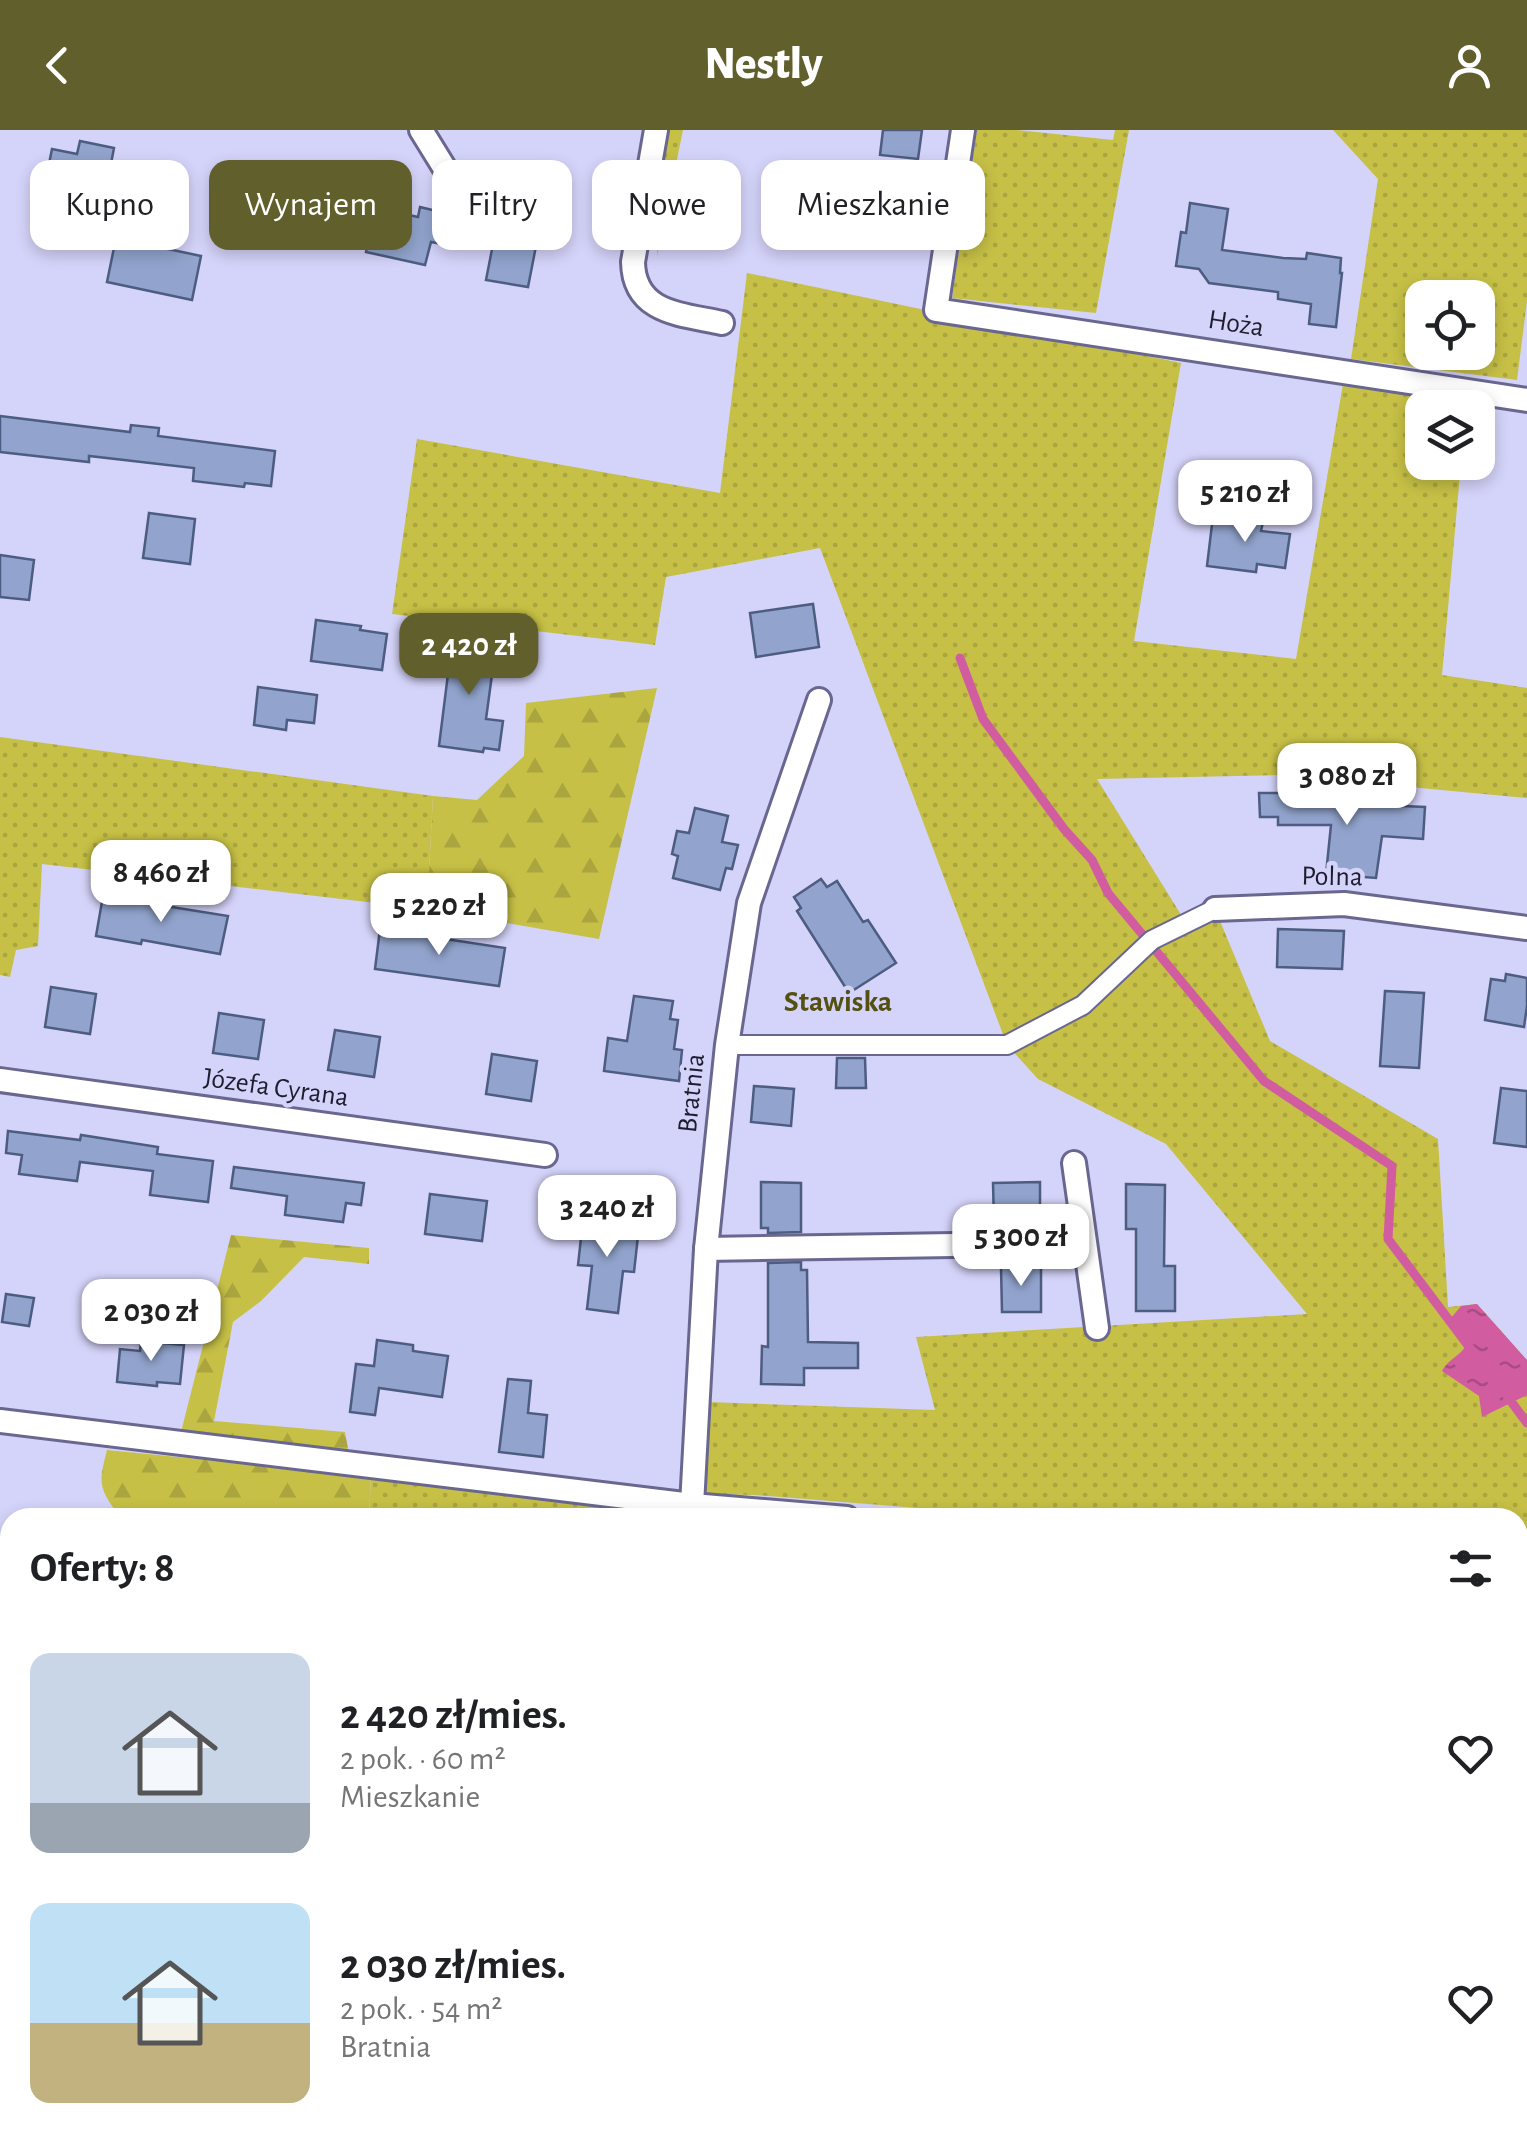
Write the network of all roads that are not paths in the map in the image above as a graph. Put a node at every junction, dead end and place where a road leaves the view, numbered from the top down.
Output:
1 (421, 130) edge
2 (656, 130) edge
3 (963, 130) edge
4 (440, 160) edge
5 (722, 323) dead end
6 (1527, 400) edge
7 (819, 700) dead end
8 (1215, 910) joint
9 (1527, 928) edge
10 (727, 1045) junction
11 (0, 1080) edge
12 (544, 1155) dead end
13 (1074, 1164) dead end
14 (1084, 1243) junction
15 (706, 1249) junction
16 (1097, 1328) dead end
17 (0, 1421) edge
18 (692, 1505) junction
19 (728, 1508) edge

1 - 4 street
2 - 5 street
3 - 6 street, Hoża
7 - 10 street, Bratnia
8 - 9 street, Polna
8 - 10 street, Polna
10 - 15 street, Bratnia
11 - 12 street, Józefa Cyrana
13 - 14 street
14 - 15 street
14 - 16 street
15 - 18 street, Bratnia
17 - 18 street
18 - 19 street

